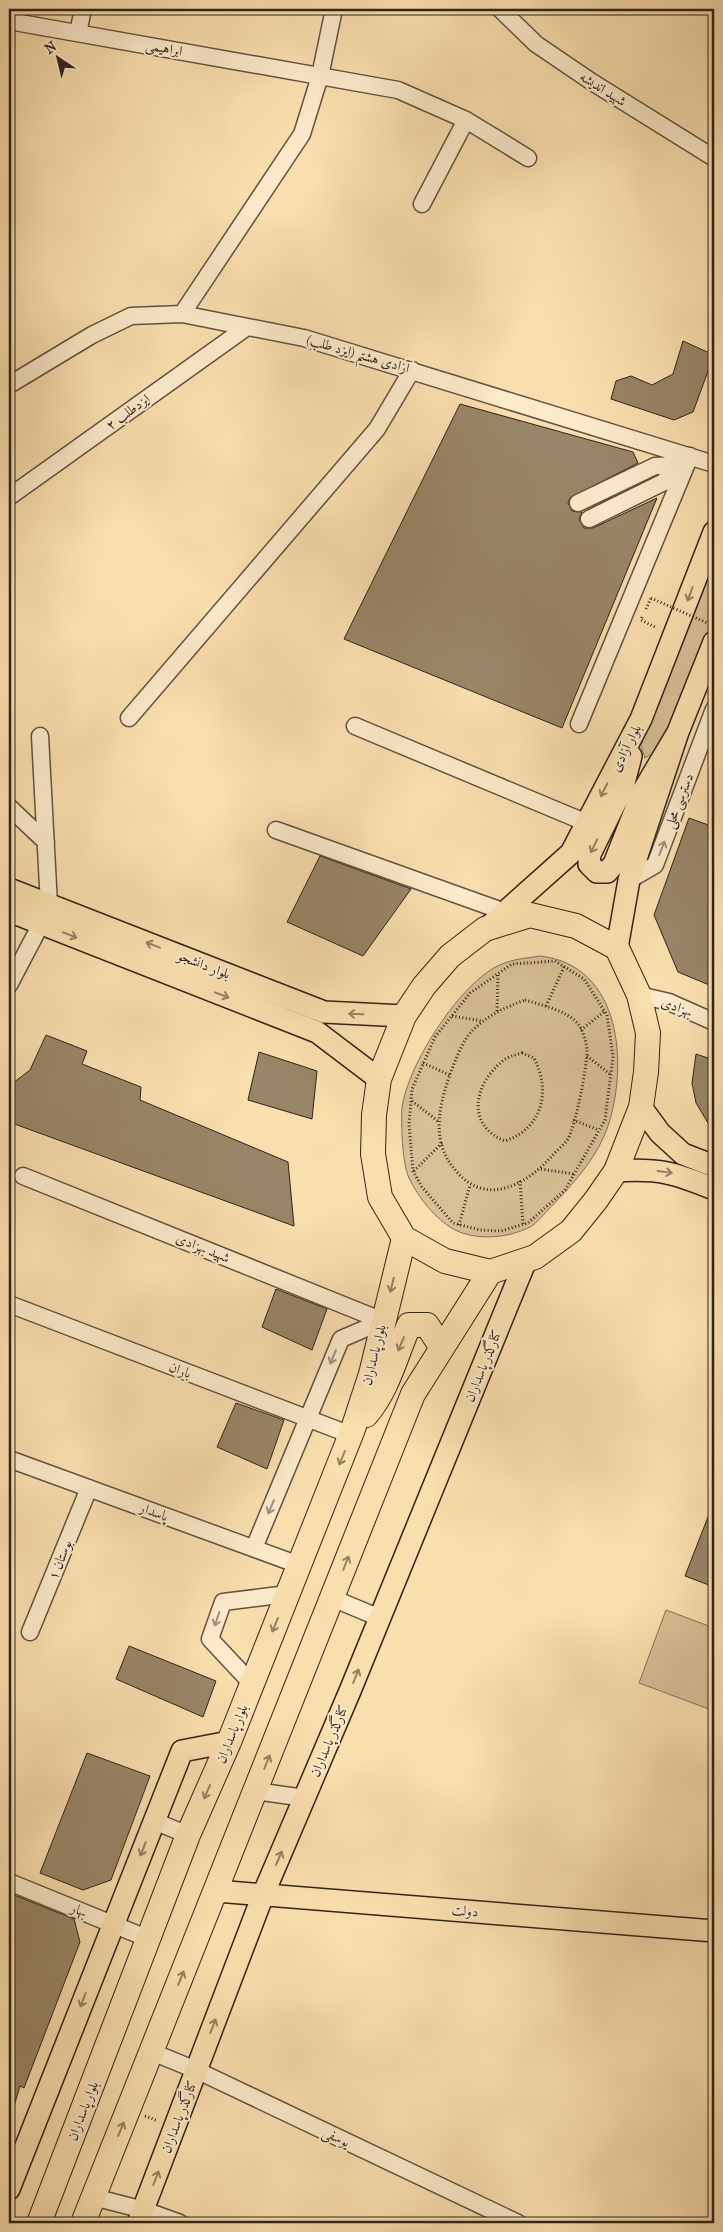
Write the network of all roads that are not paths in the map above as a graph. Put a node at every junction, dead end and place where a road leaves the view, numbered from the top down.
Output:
1 (83, 9) edge
2 (334, 9) edge
3 (500, 9) edge
4 (9, 21) edge
5 (78, 33) junction
6 (320, 76) junction
7 (466, 120) junction
8 (528, 158) dead end
9 (714, 158) edge
10 (422, 204) dead end
11 (182, 314) junction
12 (247, 327) junction
13 (412, 370) junction
14 (9, 385) edge
15 (690, 456) junction
16 (714, 464) edge
17 (676, 465) junction
18 (9, 497) edge
19 (578, 503) dead end
20 (589, 518) dead end
21 (714, 532) edge
22 (714, 642) edge
23 (691, 700) junction
24 (714, 709) edge
25 (129, 718) dead end
26 (641, 719) junction
27 (579, 724) dead end
28 (355, 726) dead end
29 (678, 732) junction
30 (40, 736) dead end
31 (9, 807) edge
32 (587, 823) junction
33 (276, 830) dead end
34 (46, 842) junction
35 (629, 880) junction
36 (9, 889) edge
37 (9, 911) edge
38 (505, 912) junction
39 (45, 914) junction
40 (485, 929) junction
41 (617, 948) junction
42 (9, 985) edge
43 (639, 996) junction
44 (404, 1016) junction
45 (714, 1022) edge
46 (379, 1079) junction
47 (641, 1107) junction
48 (714, 1166) edge
49 (616, 1171) junction
50 (23, 1176) dead end
51 (714, 1189) edge
52 (404, 1238) junction
53 (526, 1260) junction
54 (490, 1272) junction
55 (9, 1304) edge
56 (384, 1321) junction
57 (442, 1348) junction
58 (308, 1419) junction
59 (352, 1432) junction
60 (9, 1459) edge
61 (89, 1488) junction
62 (254, 1548) junction
63 (300, 1565) junction
64 (288, 1594) junction
65 (332, 1598) junction
66 (380, 1618) junction
67 (30, 1632) dead end
68 (252, 1684) junction
69 (229, 1742) junction
70 (256, 1791) junction
71 (305, 1798) junction
72 (154, 1821) junction
73 (188, 1834) junction
74 (9, 1882) edge
75 (216, 1891) junction
76 (263, 1895) junction
77 (112, 1924) junction
78 (714, 1931) edge
79 (149, 1939) junction
80 (152, 2052) junction
81 (196, 2070) junction
82 (9, 2189) edge
83 (93, 2197) junction
84 (141, 2217) edge
85 (39, 2223) edge
86 (83, 2223) edge
87 (180, 2223) edge
88 (518, 2223) edge

1 - 5 street
2 - 6 street
3 - 9 street, شهید اندیشه
4 - 5 street, ابراهیمی
5 - 6 street, ابراهیمی
6 - 7 street, ابراهیمی
6 - 11 street
7 - 8 street, ابراهیمی
7 - 10 street
11 - 12 street, آزادی هشتم (ایزد طلب)
11 - 14 street, آزادی هشتم (ایزد طلب)
12 - 13 street, آزادی هشتم (ایزد طلب)
12 - 18 street, ایزدطلب ۲
13 - 15 street, آزادی هشتم (ایزد طلب)
13 - 25 street
15 - 16 street, آزادی هشتم (ایزد طلب)
15 - 17 street
15 - 27 street
17 - 19 street
17 - 20 street
21 -> 26 main road, بلوار آزادی
22 - 23 main road
23 - 24 street
23 - 29 main road
35 -> 24 street, دسترسی محلی
26 -> 29 main road
26 -> 32 main road, بلوار آزادی
28 - 32 street
29 - 35 main road
30 - 34 street
31 - 34 street
32 - 38 main road, بلوار آزادی
33 - 38 street
34 - 39 street
35 - 41 main road
36 - 39 main road, بلوار دانشجو
37 - 39 main road, بلوار دانشجو
38 - 40 main road, بلوار آزادی
39 - 42 street
44 -> 39 main road, بلوار دانشجو
39 -> 46 main road, بلوار دانشجو
40 - 41 highway
40 - 44 highway
41 - 43 highway
43 - 45 street, بهزادی
43 - 47 highway
44 - 46 highway
46 - 52 highway
47 - 48 main road
47 - 49 highway
49 -> 51 main road
49 - 53 highway
50 - 56 street, شهید بهزادی
52 - 54 highway
52 -> 56 highway, بلوار پاسداران
53 - 54 highway
53 - 66 main road, کنارگذر پاسداران
54 - 57 highway
55 - 58 street, باران
56 -> 58 street
56 - 59 highway, بلوار پاسداران
57 -> 59 highway
65 -> 57 highway
58 - 59 street, باران
58 -> 62 street
59 -> 63 highway, بلوار پاسداران
60 - 61 street, پاسدار
61 - 62 street, پاسدار
61 - 67 street, بوستان ۱
62 - 63 street, پاسدار
63 - 64 highway, بلوار پاسداران
64 -> 68 highway, بلوار پاسداران
64 -> 68 street
65 - 66 street
70 -> 65 highway
71 -> 66 main road, کنارگذر پاسداران
68 - 69 highway, بلوار پاسداران
69 - 72 main road
69 -> 73 highway, بلوار پاسداران
70 - 71 street
70 - 75 highway
76 -> 71 main road, کنارگذر پاسداران
72 - 73 street
72 -> 77 main road
73 - 79 highway, بلوار پاسداران
74 - 77 street, بهار
75 - 76 main road, دولت
80 -> 75 highway
76 - 78 main road, دولت
81 -> 76 main road, کنارگذر پاسداران
77 - 79 street, بهار
77 -> 82 main road
79 - 85 highway, بلوار پاسداران
80 - 81 street, یوسفی
83 -> 80 highway
84 -> 81 main road, کنارگذر پاسداران
81 - 88 street, یوسفی
83 - 84 street
83 - 86 highway
84 - 87 street

